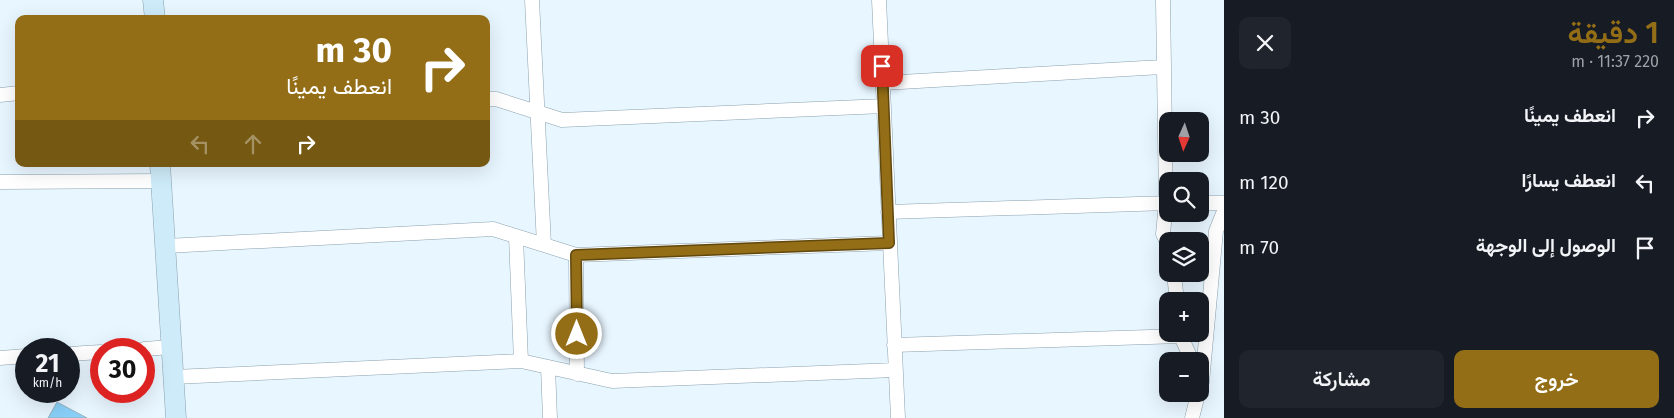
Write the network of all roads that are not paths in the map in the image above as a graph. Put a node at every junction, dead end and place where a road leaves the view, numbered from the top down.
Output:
1 (154, 0) edge
2 (532, 0) edge
3 (879, 0) edge
4 (1162, 0) edge
5 (155, 15) edge
6 (1162, 67) junction
7 (883, 83) junction
8 (15, 94) edge
9 (0, 95) edge
10 (490, 99) edge
11 (884, 106) junction
12 (536, 112) junction
13 (160, 172) edge
14 (1166, 172) edge
15 (0, 182) edge
16 (1159, 203) edge
17 (1209, 203) edge
18 (1224, 203) edge
19 (1224, 211) edge
20 (888, 212) junction
21 (516, 236) junction
22 (889, 243) junction
23 (544, 245) junction
24 (166, 246) junction
25 (576, 255) junction
26 (1159, 336) edge
27 (894, 345) junction
28 (171, 348) junction
29 (155, 349) edge
30 (1203, 352) edge
31 (15, 357) edge
32 (0, 358) edge
33 (521, 361) junction
34 (548, 367) junction
35 (895, 370) junction
36 (577, 374) junction
37 (174, 377) junction
38 (1196, 402) edge
39 (176, 418) edge
40 (550, 418) edge
41 (898, 418) edge
42 (1192, 418) edge

1 - 5 street
2 - 12 street
3 - 7 street
4 - 6 street
6 - 7 street
6 - 14 street
7 - 11 street
8 - 9 street
10 - 12 street
11 - 12 street
11 - 20 street
12 - 23 street
13 - 15 street
13 - 24 street
16 - 20 street
17 - 18 street
19 - 30 street
20 - 22 street
21 - 23 street
21 - 24 street
21 - 33 street
22 - 25 street
22 - 27 street
23 - 25 street
24 - 28 street
25 - 36 street
26 - 27 street
27 - 35 street
28 - 29 street
28 - 37 street
31 - 32 street
33 - 34 street
33 - 37 street
34 - 36 street
34 - 40 street
35 - 36 street
35 - 41 street
37 - 39 street
38 - 42 street

